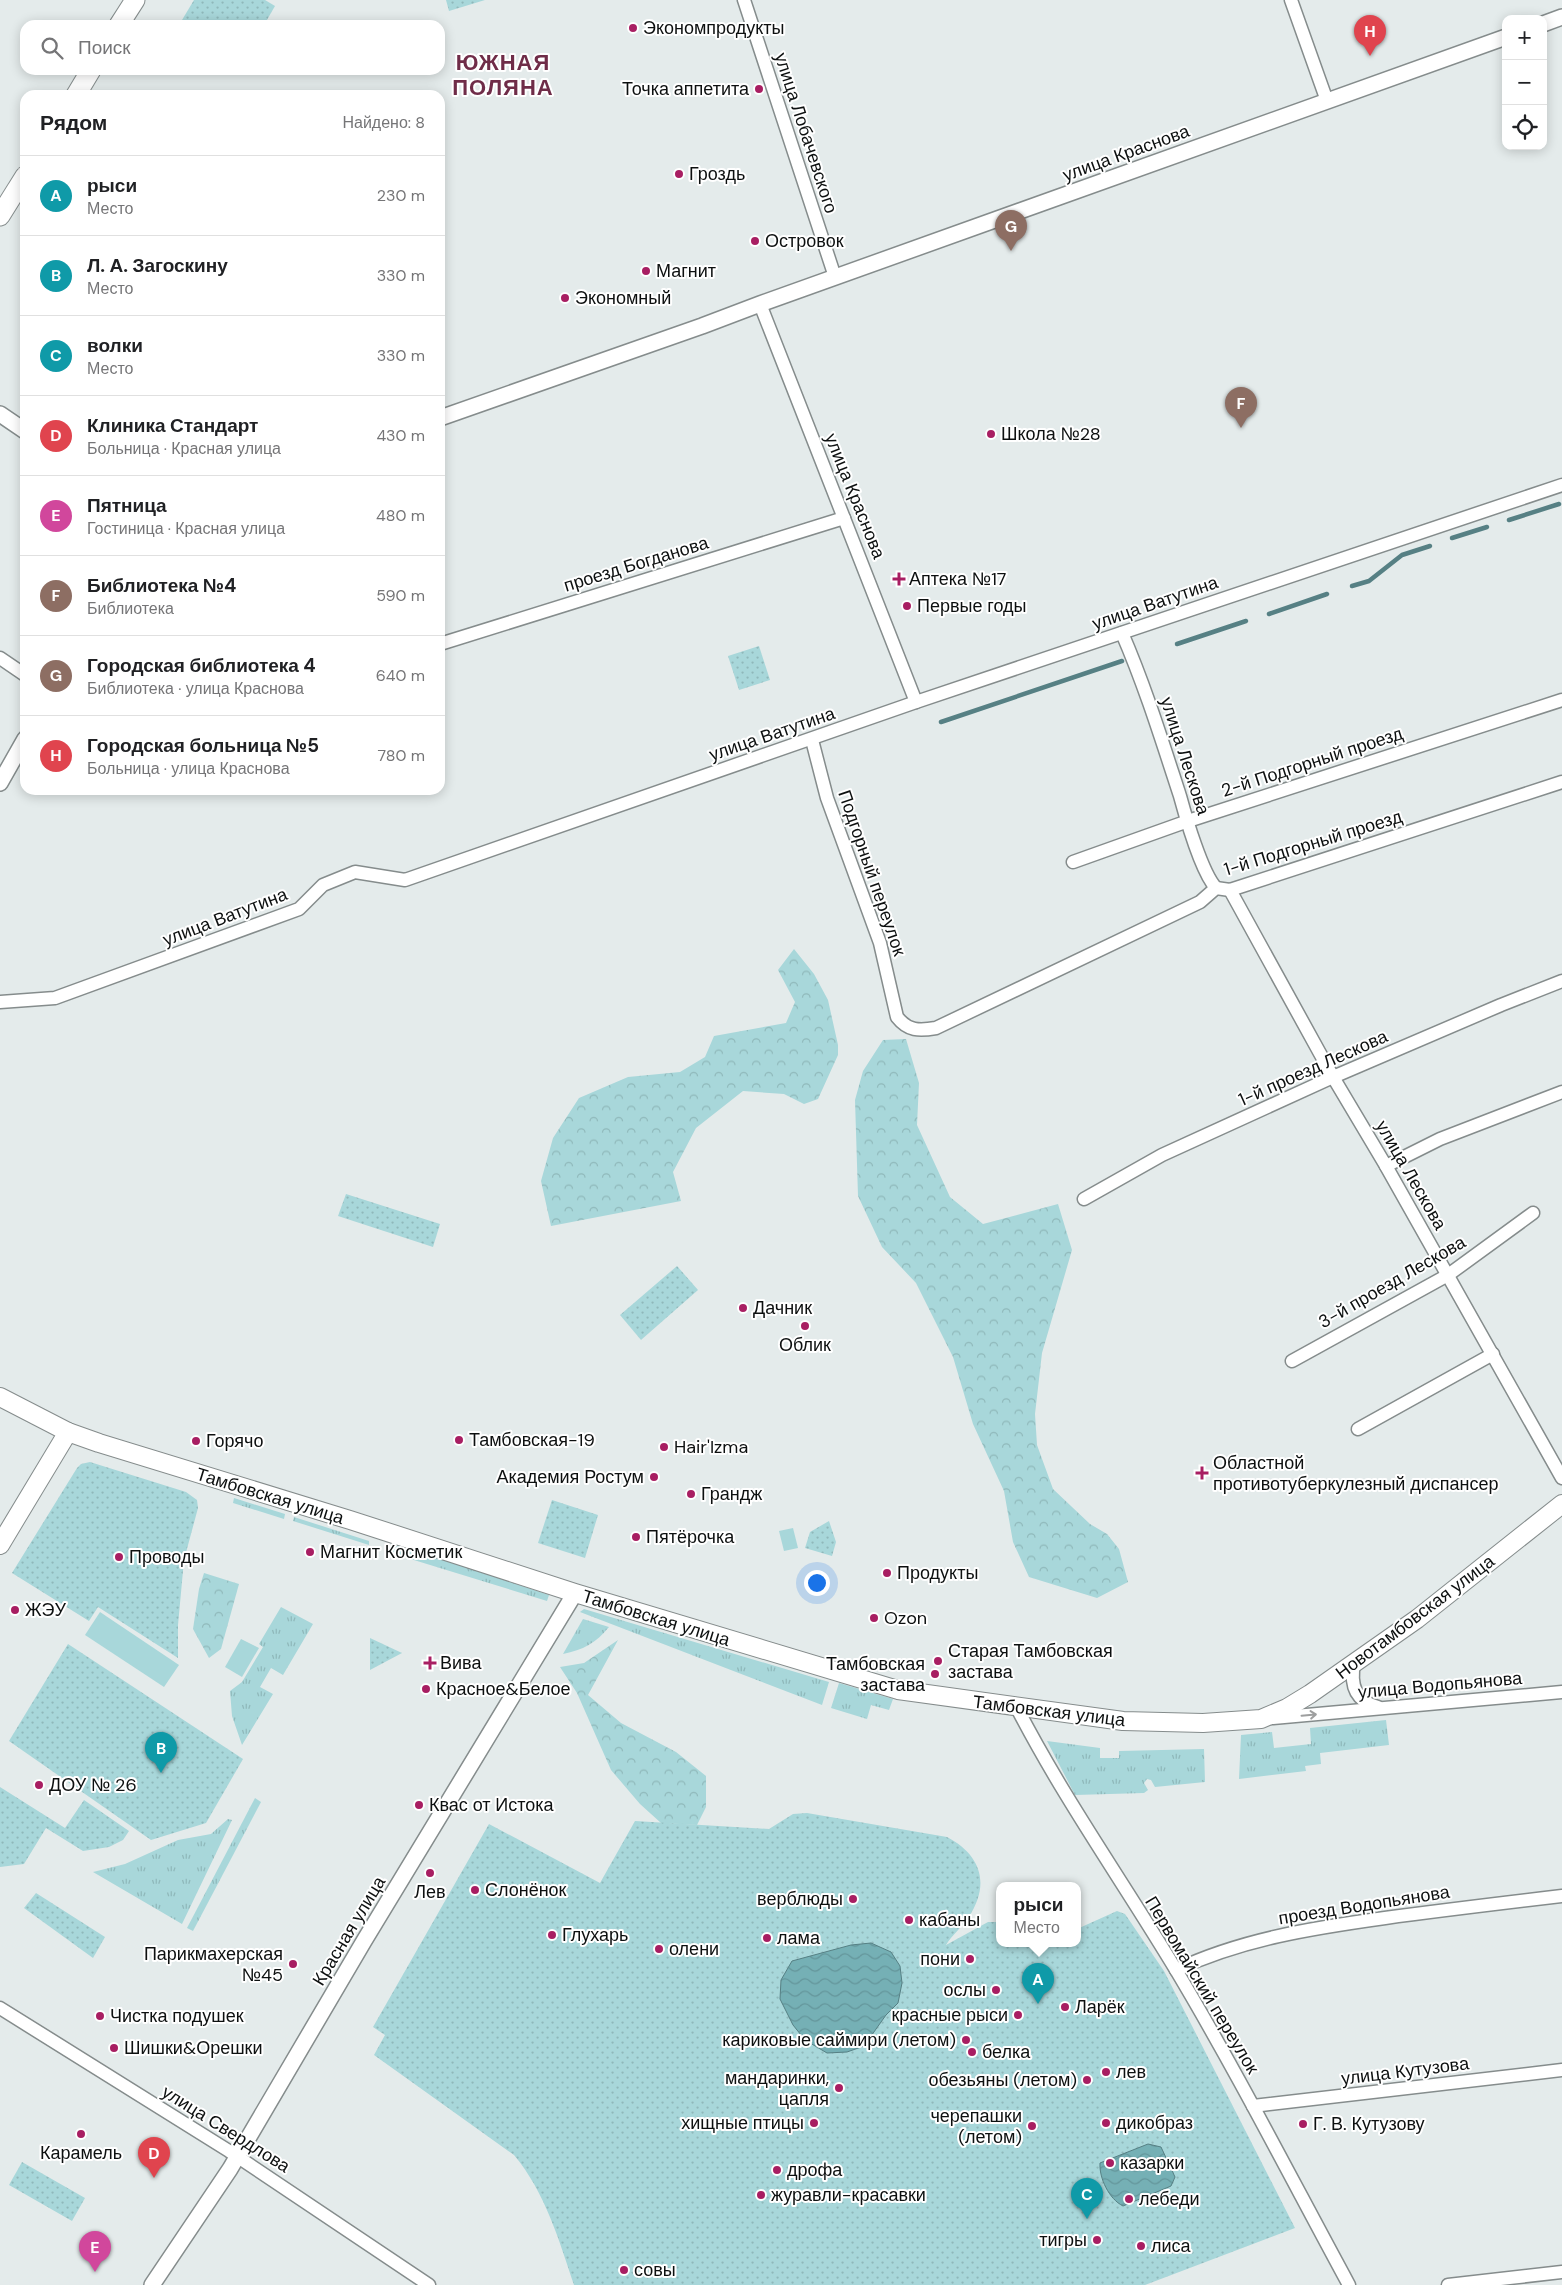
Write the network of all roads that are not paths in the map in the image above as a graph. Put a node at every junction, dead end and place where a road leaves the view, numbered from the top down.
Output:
1 (135, 0) edge
2 (744, 0) edge
3 (1291, 0) edge
4 (1562, 17) edge
5 (122, 20) edge
6 (1547, 23) edge
7 (1502, 38) edge
8 (88, 75) edge
9 (79, 90) edge
10 (1327, 101) junction
11 (20, 184) edge
12 (0, 216) edge
13 (835, 277) junction
14 (760, 304) junction
15 (0, 414) edge
16 (445, 416) edge
17 (20, 428) edge
18 (1562, 485) edge
19 (844, 518) junction
20 (1122, 633) junction
21 (445, 642) edge
22 (0, 658) edge
23 (20, 672) edge
24 (1562, 700) edge
25 (916, 702) junction
26 (812, 740) junction
27 (20, 748) edge
28 (1562, 782) edge
29 (0, 783) edge
30 (1188, 821) junction
31 (1073, 862) dead end
32 (1216, 888) junction
33 (1230, 890) junction
34 (1562, 981) edge
35 (0, 1002) edge
36 (897, 1017) joint
37 (1333, 1077) junction
38 (1562, 1092) edge
39 (1386, 1166) junction
40 (1084, 1199) dead end
41 (1533, 1213) dead end
42 (1448, 1274) junction
43 (1493, 1354) junction
44 (1292, 1361) dead end
45 (0, 1397) edge
46 (1358, 1429) dead end
47 (68, 1432) junction
48 (1562, 1478) edge
49 (1562, 1504) edge
50 (0, 1545) edge
51 (575, 1593) junction
52 (1354, 1663) junction
53 (1562, 1692) edge
54 (1017, 1708) junction
55 (1382, 1708) junction
56 (1261, 1719) junction
57 (1562, 1896) edge
58 (1176, 1970) junction
59 (0, 2008) edge
60 (1562, 2070) edge
61 (1253, 2106) junction
62 (237, 2157) junction
63 (1562, 2272) edge
64 (152, 2285) edge
65 (429, 2285) edge
66 (1349, 2285) edge
67 (1448, 2285) edge

1 - 5 main road
2 - 13 street, улица Лобачевского
3 - 10 street
4 - 6 street
7 - 10 street, улица Краснова
8 - 9 main road
10 - 13 street, улица Краснова
11 - 12 main road
13 - 14 street, улица Краснова
14 - 16 street, улица Краснова
14 - 19 street, улица Краснова
15 - 17 street
18 - 20 street, улица Ватутина
19 - 21 street, проезд Богданова
19 - 25 street, улица Краснова
20 - 25 street, улица Ватутина
20 - 30 street, улица Лескова
22 - 23 street
24 - 30 street, 2-й Подгорный проезд
25 - 26 street, улица Ватутина
26 - 35 street, улица Ватутина
26 - 36 street, Подгорный переулок
27 - 29 street
28 - 33 street, 1-й Подгорный проезд
30 - 31 street, 2-й Подгорный проезд
30 - 32 street, улица Лескова
32 - 33 street, 1-й Подгорный проезд
32 - 36 street, 1-й Подгорный проезд
33 - 37 street, улица Лескова
34 - 37 street, 1-й проезд Лескова
37 - 39 street, улица Лескова
37 - 40 street, 1-й проезд Лескова
38 - 39 street
39 - 42 street, улица Лескова
41 - 42 street, 3-й проезд Лескова
42 - 43 street, улица Лескова
42 - 44 street, 3-й проезд Лескова
43 - 46 street
43 - 48 street, улица Лескова
45 - 47 main road, Тамбовская улица
47 - 50 main road
47 - 51 main road, Тамбовская улица
49 - 52 main road, Новотамбовская улица
51 - 54 main road, Тамбовская улица
51 - 62 street, Красная улица
52 - 55 street
52 - 56 main road, Новотамбовская улица
53 - 55 street, улица Водопьянова
54 - 56 main road, Тамбовская улица
54 - 58 street, Первомайский переулок
56 -> 55 street, улица Водопьянова
57 - 58 street, проезд Водопьянова
58 - 61 street, Первомайский переулок
59 - 62 street, улица Свердлова
60 - 61 street, улица Кутузова
61 - 66 street, Первомайский переулок
62 - 64 street, Красная улица
62 - 65 street, улица Свердлова
63 - 67 street

